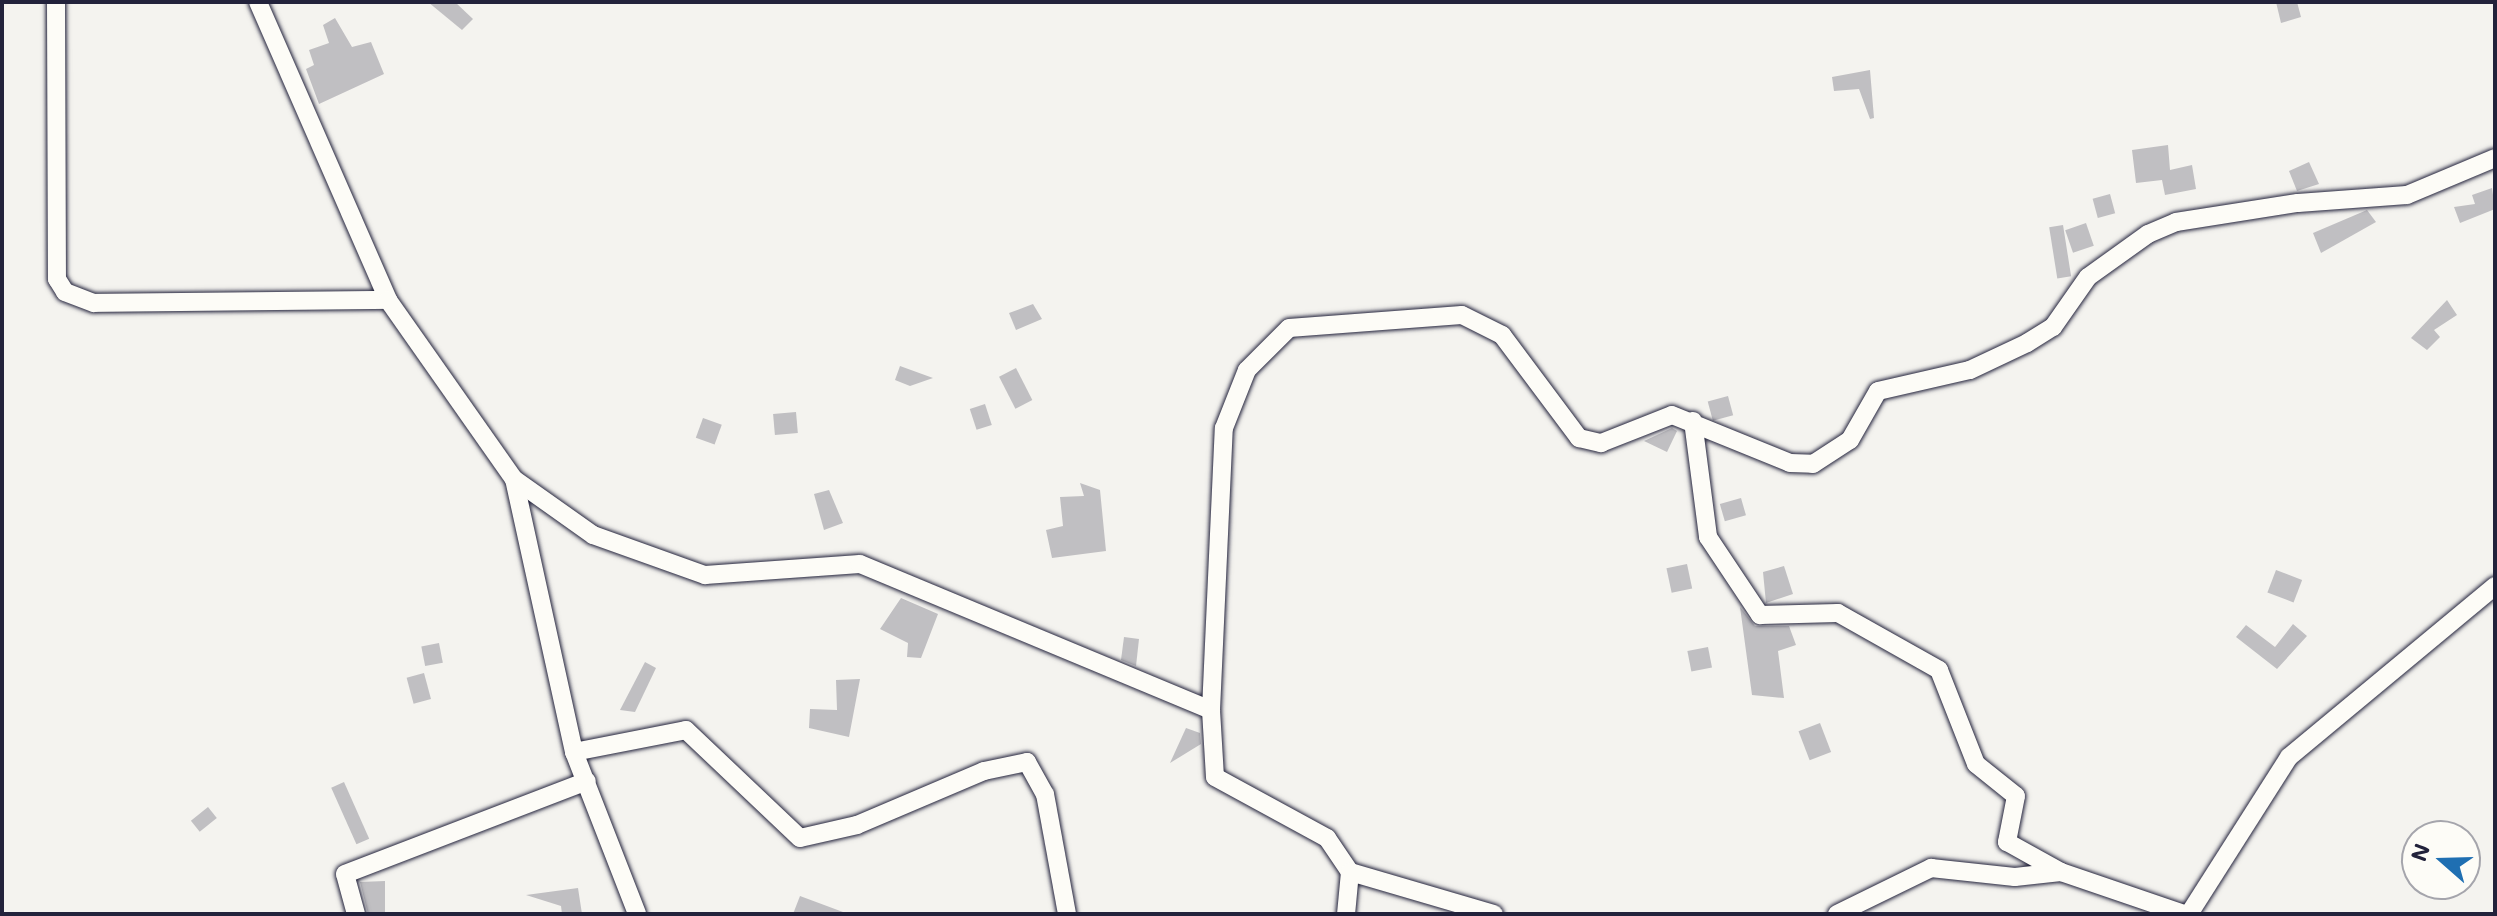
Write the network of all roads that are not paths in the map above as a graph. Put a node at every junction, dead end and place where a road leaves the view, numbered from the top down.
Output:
1 (56, 2) edge
2 (258, 2) edge
3 (2495, 158) edge
4 (388, 300) junction
5 (1693, 421) junction
6 (514, 479) junction
7 (2495, 586) edge
8 (1211, 710) junction
9 (574, 752) junction
10 (587, 781) junction
11 (1350, 872) junction
12 (2061, 872) junction
13 (356, 914) edge
14 (637, 914) edge
15 (1067, 914) edge
16 (1346, 914) edge
17 (1494, 914) edge
18 (1837, 914) edge
19 (2186, 914) edge

1 - 4 street
2 - 4 street
3 - 5 street
4 - 6 street
5 - 8 street
5 - 12 street
6 - 8 street
6 - 9 street
7 - 19 street
8 - 11 street
9 - 10 street
9 - 15 street
10 - 13 street
10 - 14 street
11 - 16 street
11 - 17 street
12 - 18 street
12 - 19 street

